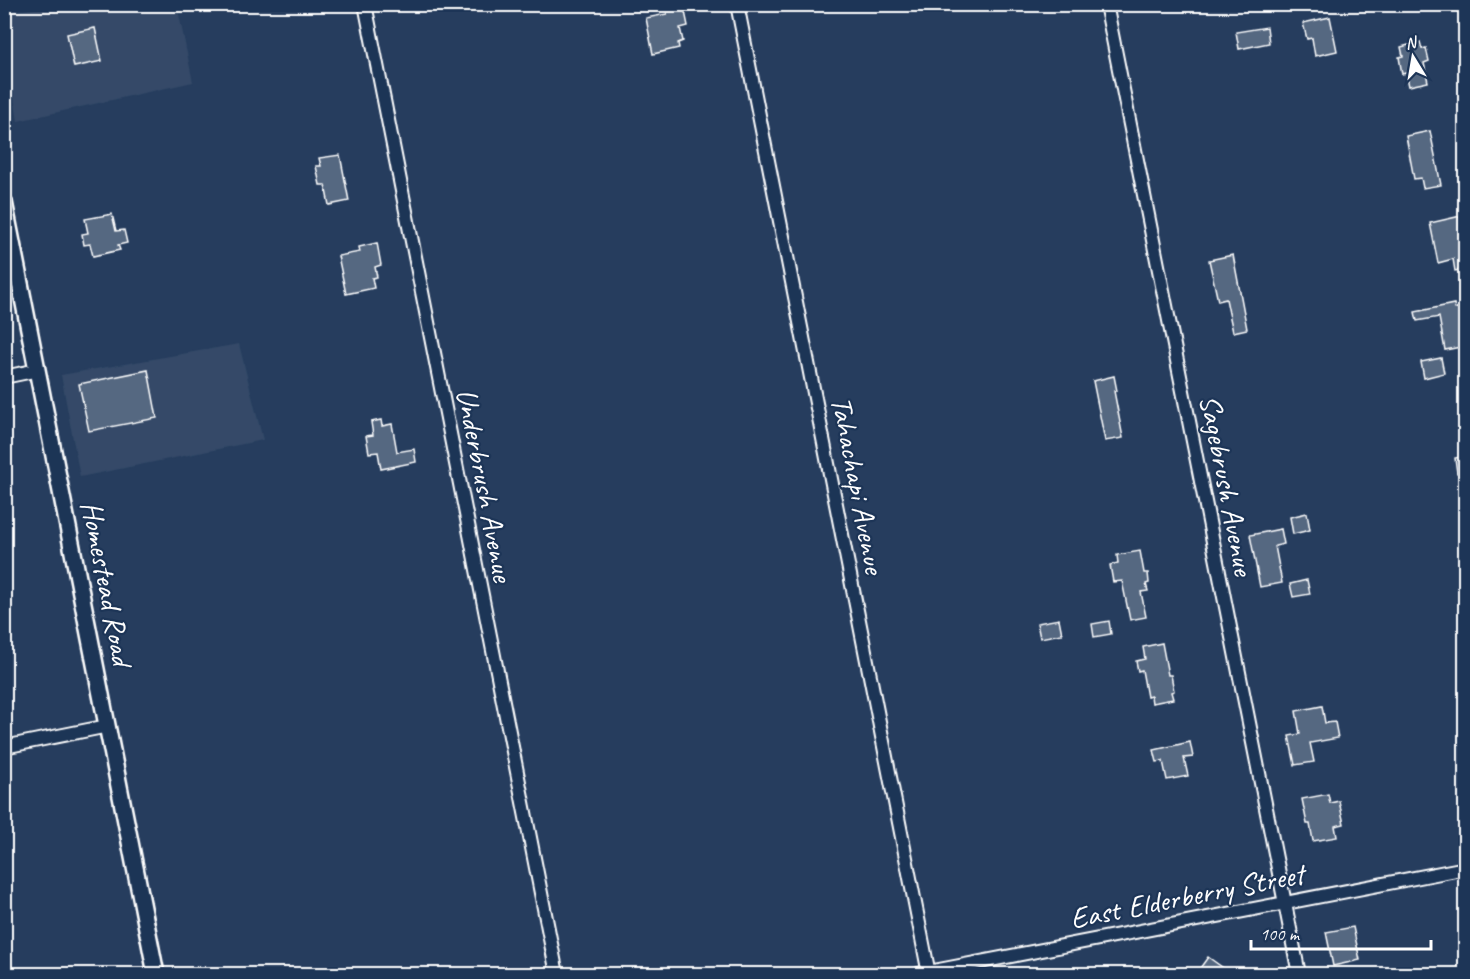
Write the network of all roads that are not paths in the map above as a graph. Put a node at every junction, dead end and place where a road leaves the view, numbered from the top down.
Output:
1 (365, 4) edge
2 (737, 4) edge
3 (1106, 4) edge
4 (4, 202) edge
5 (38, 370) junction
6 (4, 377) edge
7 (108, 726) junction
8 (4, 747) edge
9 (1466, 868) edge
10 (1285, 902) junction
11 (925, 974) edge
12 (156, 975) edge
13 (557, 975) edge
14 (1299, 975) edge

1 - 13 street, Underbrush Avenue
2 - 11 street, Tahachapi Avenue
3 - 10 street, Sagebrush Avenue
4 - 5 main road, Homestead Road
5 - 6 street
5 - 7 main road, Homestead Road
7 - 8 street
7 - 12 main road, Homestead Road
9 - 10 street, East Elderberry Street
10 - 11 street, East Elderberry Street
10 - 14 street, Sagebrush Avenue

